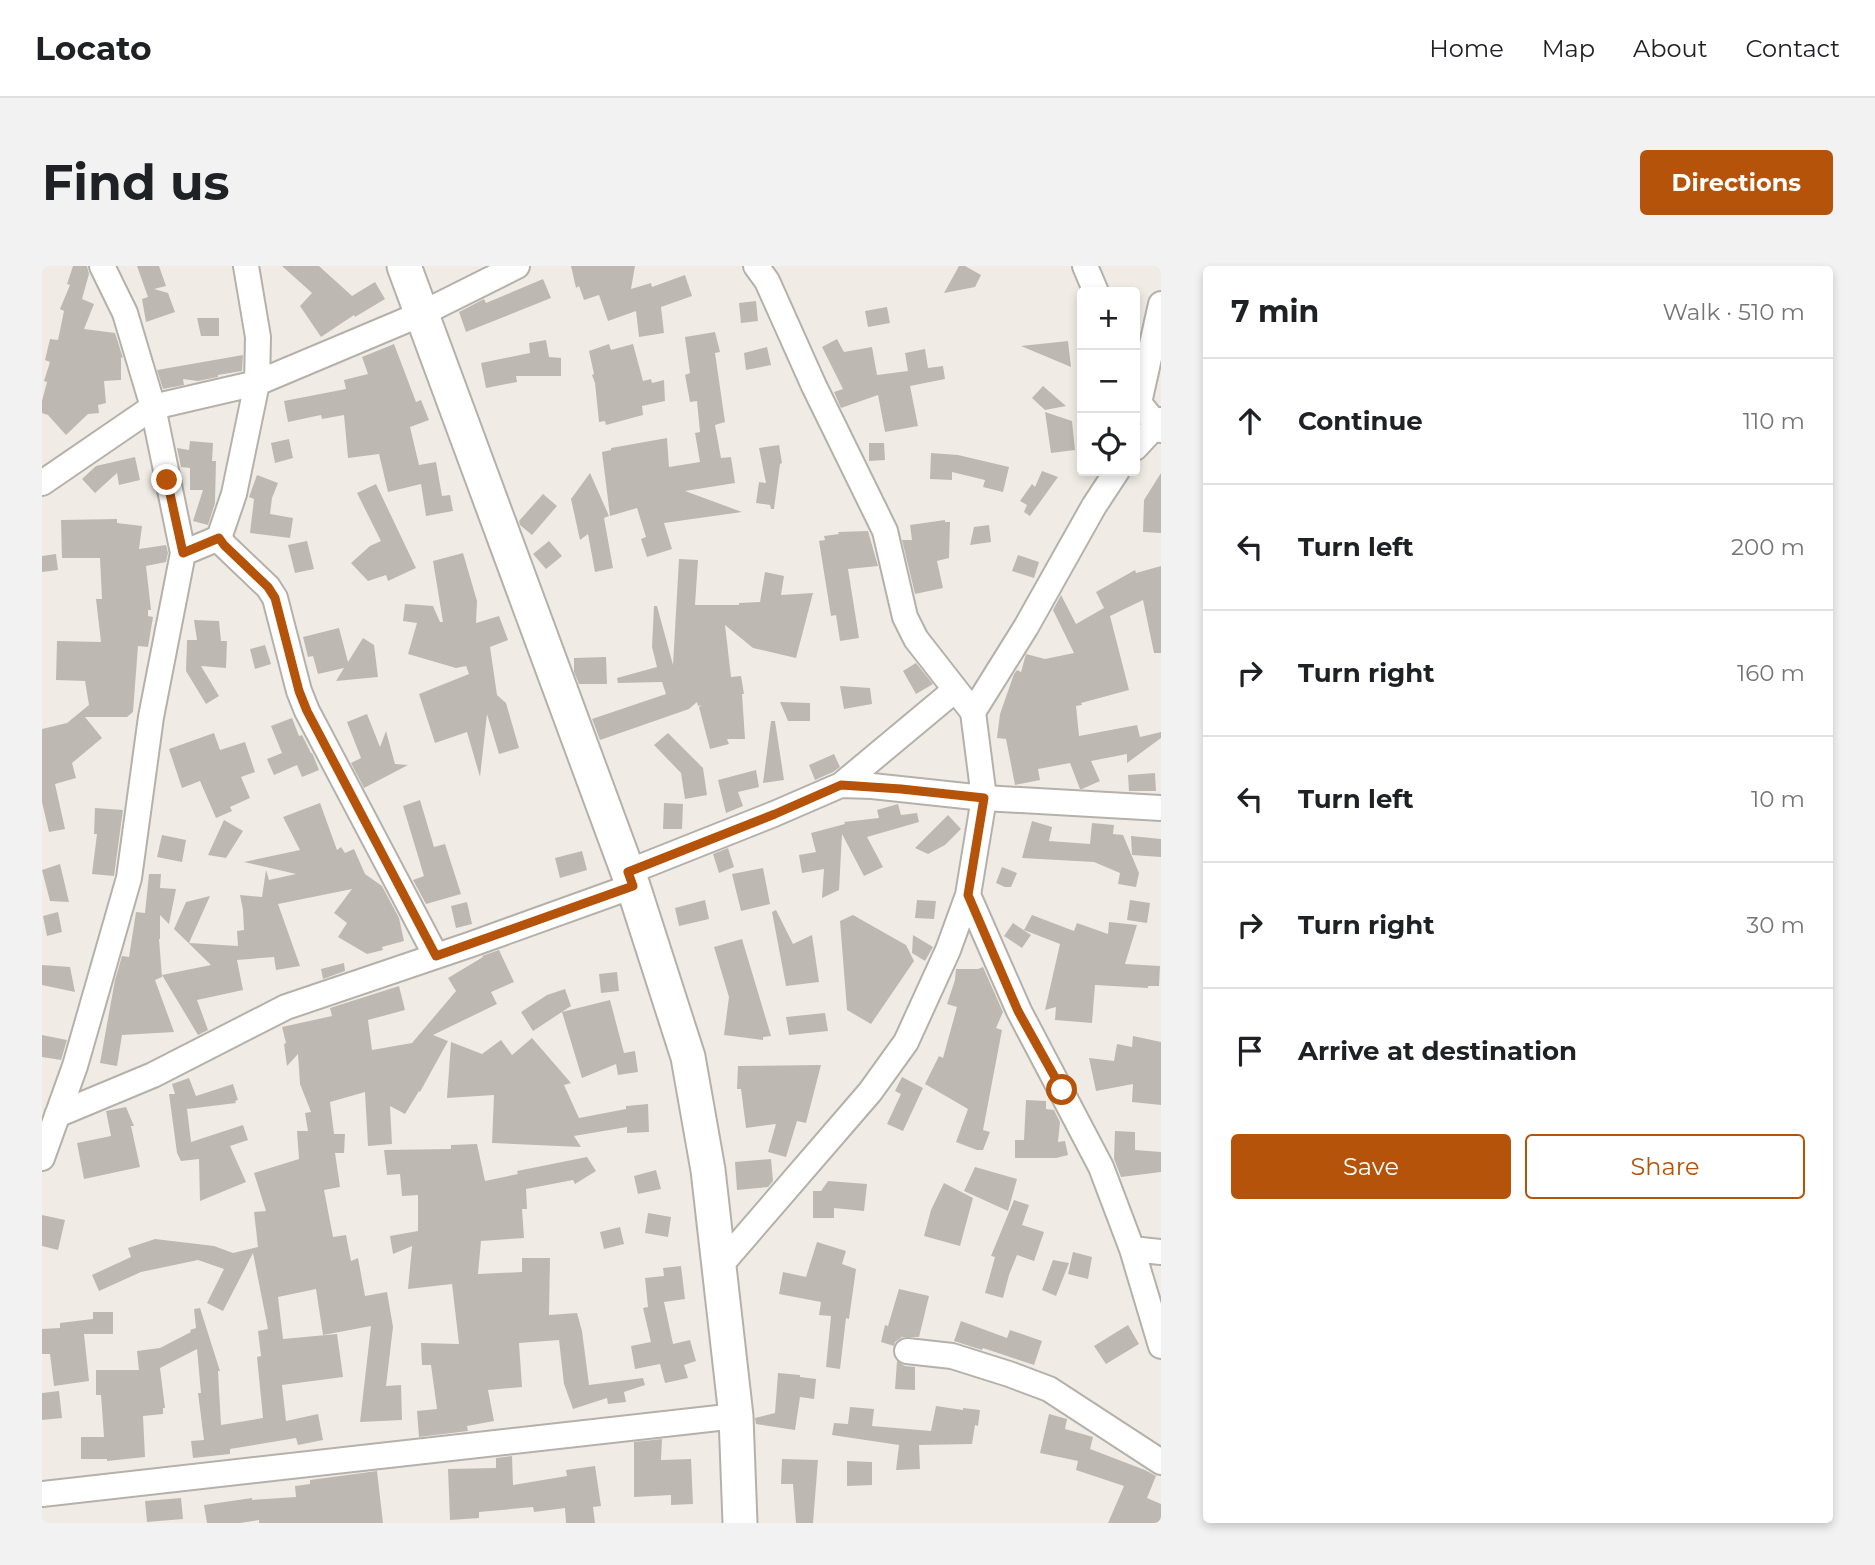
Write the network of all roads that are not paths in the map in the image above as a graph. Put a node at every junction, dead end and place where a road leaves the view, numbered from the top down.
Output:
1 (102, 266) edge
2 (246, 266) edge
3 (404, 266) edge
4 (517, 266) edge
5 (756, 266) edge
6 (1085, 266) edge
7 (1094, 287) edge
8 (1161, 304) edge
9 (421, 314) junction
10 (257, 383) junction
11 (1140, 385) edge
12 (1140, 401) edge
13 (153, 407) junction
14 (1159, 425) edge
15 (1140, 442) edge
16 (1114, 476) edge
17 (42, 483) edge
18 (219, 538) junction
19 (183, 553) junction
20 (955, 690) junction
21 (973, 712) junction
22 (841, 785) junction
23 (984, 798) junction
24 (1161, 808) edge
25 (630, 879) junction
26 (968, 895) junction
27 (436, 956) junction
28 (50, 1126) edge
29 (42, 1158) edge
30 (1132, 1249) junction
31 (1161, 1252) edge
32 (719, 1267) junction
33 (1161, 1346) edge
34 (906, 1351) dead end
35 (736, 1416) junction
36 (1161, 1462) edge
37 (42, 1494) edge
38 (740, 1523) edge

1 - 13 street
2 - 10 street
3 - 9 street
4 - 9 street
5 - 20 street
6 - 7 street
8 - 11 street
9 - 10 street
9 - 25 street
10 - 13 street
10 - 18 street
12 - 14 street
13 - 17 street
13 - 19 street
14 - 15 street
16 - 21 street
18 - 19 street
18 - 27 street
19 - 28 street
20 - 21 street
20 - 22 street
21 - 23 street
22 - 23 street
22 - 25 street
23 - 24 street
23 - 26 street
25 - 27 street
25 - 32 street
26 - 30 street
26 - 32 street
27 - 28 street
28 - 29 street
30 - 31 street
30 - 33 street
32 - 35 street
34 - 36 street
35 - 37 street
35 - 38 street

